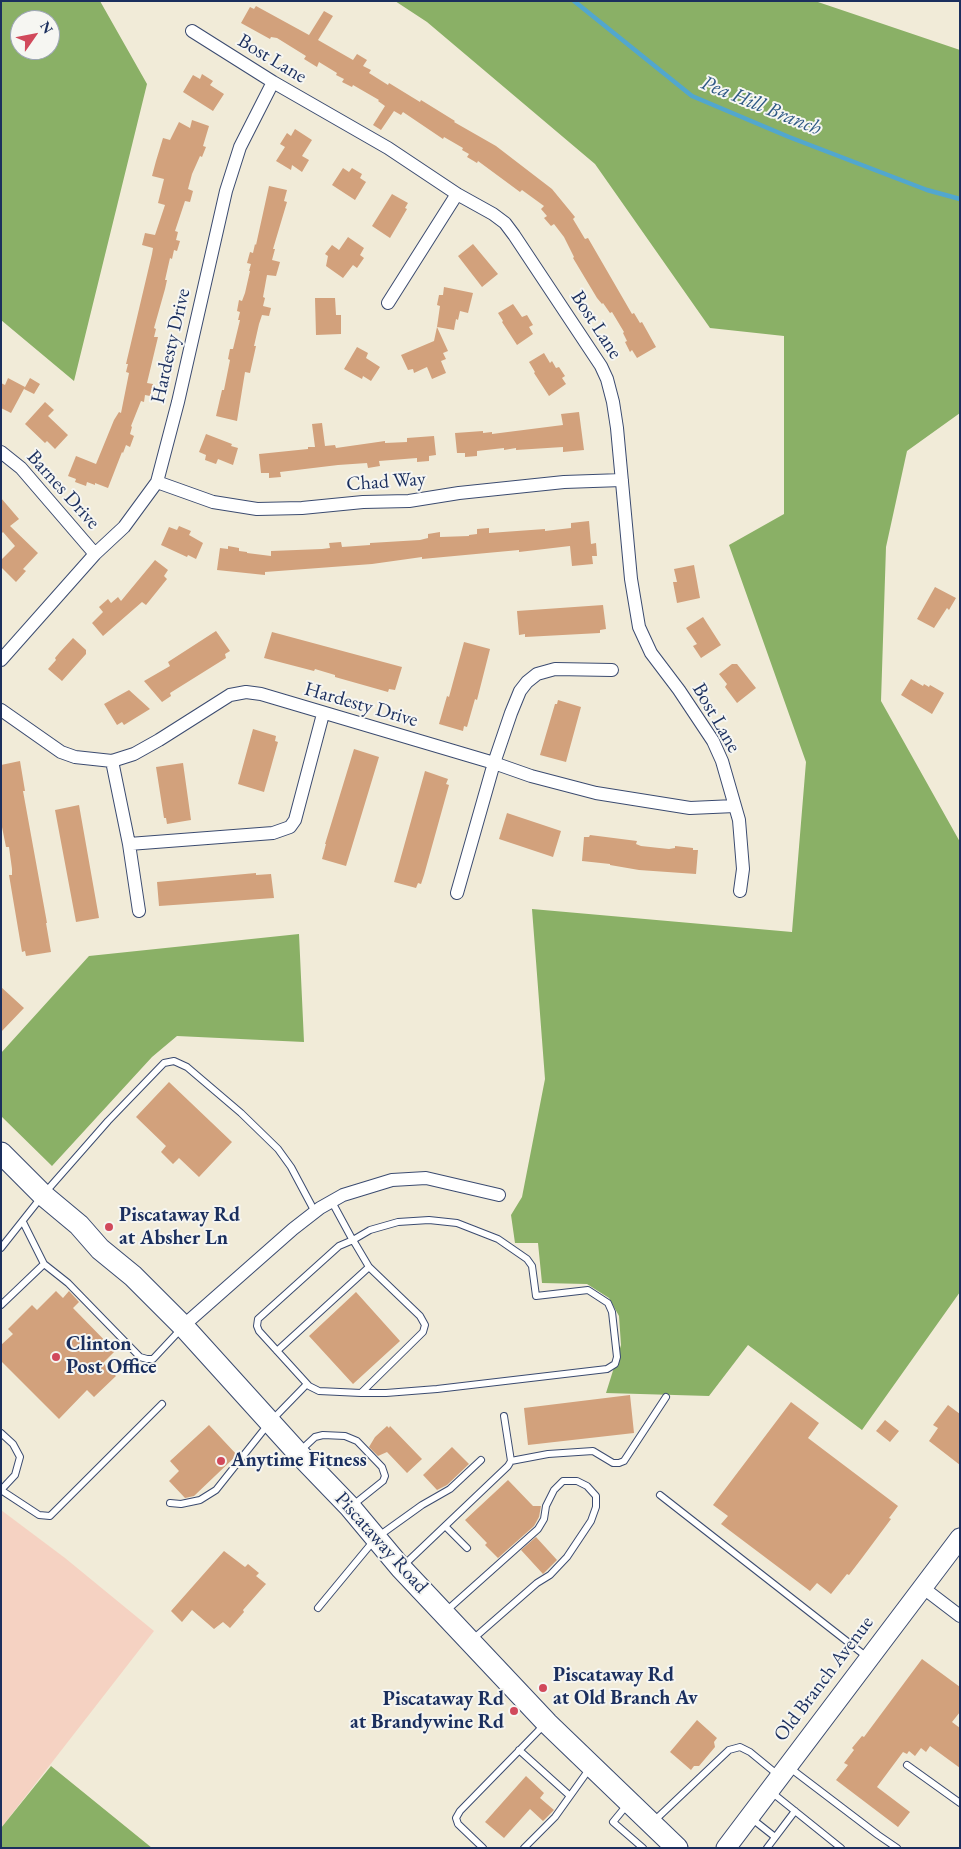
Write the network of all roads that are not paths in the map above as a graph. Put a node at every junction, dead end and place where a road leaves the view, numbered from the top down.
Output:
1 (192, 31) dead end
2 (273, 82) junction
3 (457, 194) junction
4 (388, 303) dead end
5 (1, 452) edge
6 (622, 480) junction
7 (157, 482) junction
8 (95, 554) junction
9 (1, 660) edge
10 (612, 670) dead end
11 (1, 710) edge
12 (323, 714) junction
13 (112, 761) junction
14 (494, 763) junction
15 (735, 806) junction
16 (129, 844) junction
17 (740, 891) dead end
18 (457, 893) dead end
19 (139, 911) dead end
20 (1, 1152) edge
21 (43, 1195) junction
22 (499, 1195) dead end
23 (332, 1202) junction
24 (315, 1212) junction
25 (23, 1222) junction
26 (353, 1240) junction
27 (1, 1248) edge
28 (44, 1264) junction
29 (369, 1267) junction
30 (1, 1305) edge
31 (183, 1326) junction
32 (277, 1351) junction
33 (307, 1384) junction
34 (361, 1393) junction
35 (666, 1397) dead end
36 (162, 1404) dead end
37 (504, 1416) dead end
38 (270, 1422) junction
39 (1, 1433) edge
40 (298, 1453) junction
41 (481, 1460) dead end
42 (511, 1461) junction
43 (660, 1495) dead end
44 (170, 1503) dead end
45 (350, 1507) junction
46 (445, 1526) junction
47 (376, 1538) junction
48 (960, 1538) edge
49 (467, 1548) dead end
50 (402, 1568) junction
51 (922, 1587) junction
52 (318, 1608) dead end
53 (444, 1612) junction
54 (960, 1616) edge
55 (470, 1641) junction
56 (868, 1658) junction
57 (547, 1723) junction
58 (518, 1750) junction
59 (591, 1766) junction
60 (907, 1766) dead end
61 (778, 1777) junction
62 (569, 1795) junction
63 (630, 1803) junction
64 (960, 1803) edge
65 (795, 1811) junction
66 (749, 1816) junction
67 (652, 1823) junction
68 (775, 1837) junction
69 (675, 1847) edge
70 (892, 1847) edge
71 (483, 1848) edge
72 (524, 1848) edge
73 (643, 1848) edge
74 (726, 1848) edge
75 (768, 1848) edge
76 (841, 1848) edge

1 - 2 street, Bost Lane
2 - 3 street, Bost Lane
2 - 7 street, Hardesty Drive
3 - 4 street
3 - 6 street, Bost Lane
5 - 8 street, Barnes Drive
6 - 7 street, Chad Way
6 - 15 street, Bost Lane
7 - 8 street, Hardesty Drive
8 - 9 street, Hardesty Drive
10 - 14 street
11 - 13 street, Hardesty Drive
12 - 13 street, Hardesty Drive
12 - 14 street, Hardesty Drive
12 - 16 street
13 - 16 street
14 - 15 street, Hardesty Drive
14 - 18 street
15 - 17 street, Bost Lane
16 - 19 street
20 - 21 main road, Piscataway Road
21 - 24 lane
21 - 25 lane
21 - 31 main road, Piscataway Road
22 - 23 street
23 - 24 street
23 - 26 lane
24 - 31 street
25 - 27 lane
25 - 28 lane
26 - 29 lane
26 - 32 lane
26 - 34 lane
28 - 30 lane
28 - 31 lane
29 - 32 lane
29 - 34 lane
31 - 38 main road, Piscataway Road
32 - 33 lane
33 - 34 lane
33 - 38 lane
35 - 42 lane
36 - 39 lane
37 - 42 lane
38 - 40 main road, Piscataway Road
38 - 44 lane
40 - 45 main road, Piscataway Road
40 - 45 lane
41 - 47 lane
42 - 46 lane
43 - 56 lane
45 - 47 main road, Piscataway Road
46 - 49 lane
46 - 50 lane
47 - 50 main road, Piscataway Road
47 - 52 lane
48 - 51 main road, Old Branch Avenue
50 - 53 main road, Piscataway Road
51 - 54 street
51 - 56 main road, Old Branch Avenue
53 - 55 main road, Piscataway Road
53 - 55 lane
55 - 57 main road, Piscataway Road
56 - 61 main road, Old Branch Avenue
57 - 58 lane
57 - 59 main road, Piscataway Road
58 - 62 lane
58 - 71 lane
59 - 62 lane
59 - 63 main road, Piscataway Road
60 - 64 lane
61 - 65 lane
61 - 66 main road, Old Branch Avenue
61 - 67 lane
61 - 70 lane
62 - 72 lane
63 - 67 main road, Piscataway Road
63 - 73 lane
65 - 68 lane
65 - 76 lane
66 - 68 lane
66 - 74 main road, Old Branch Avenue
67 - 69 main road, Piscataway Road
68 - 75 lane

